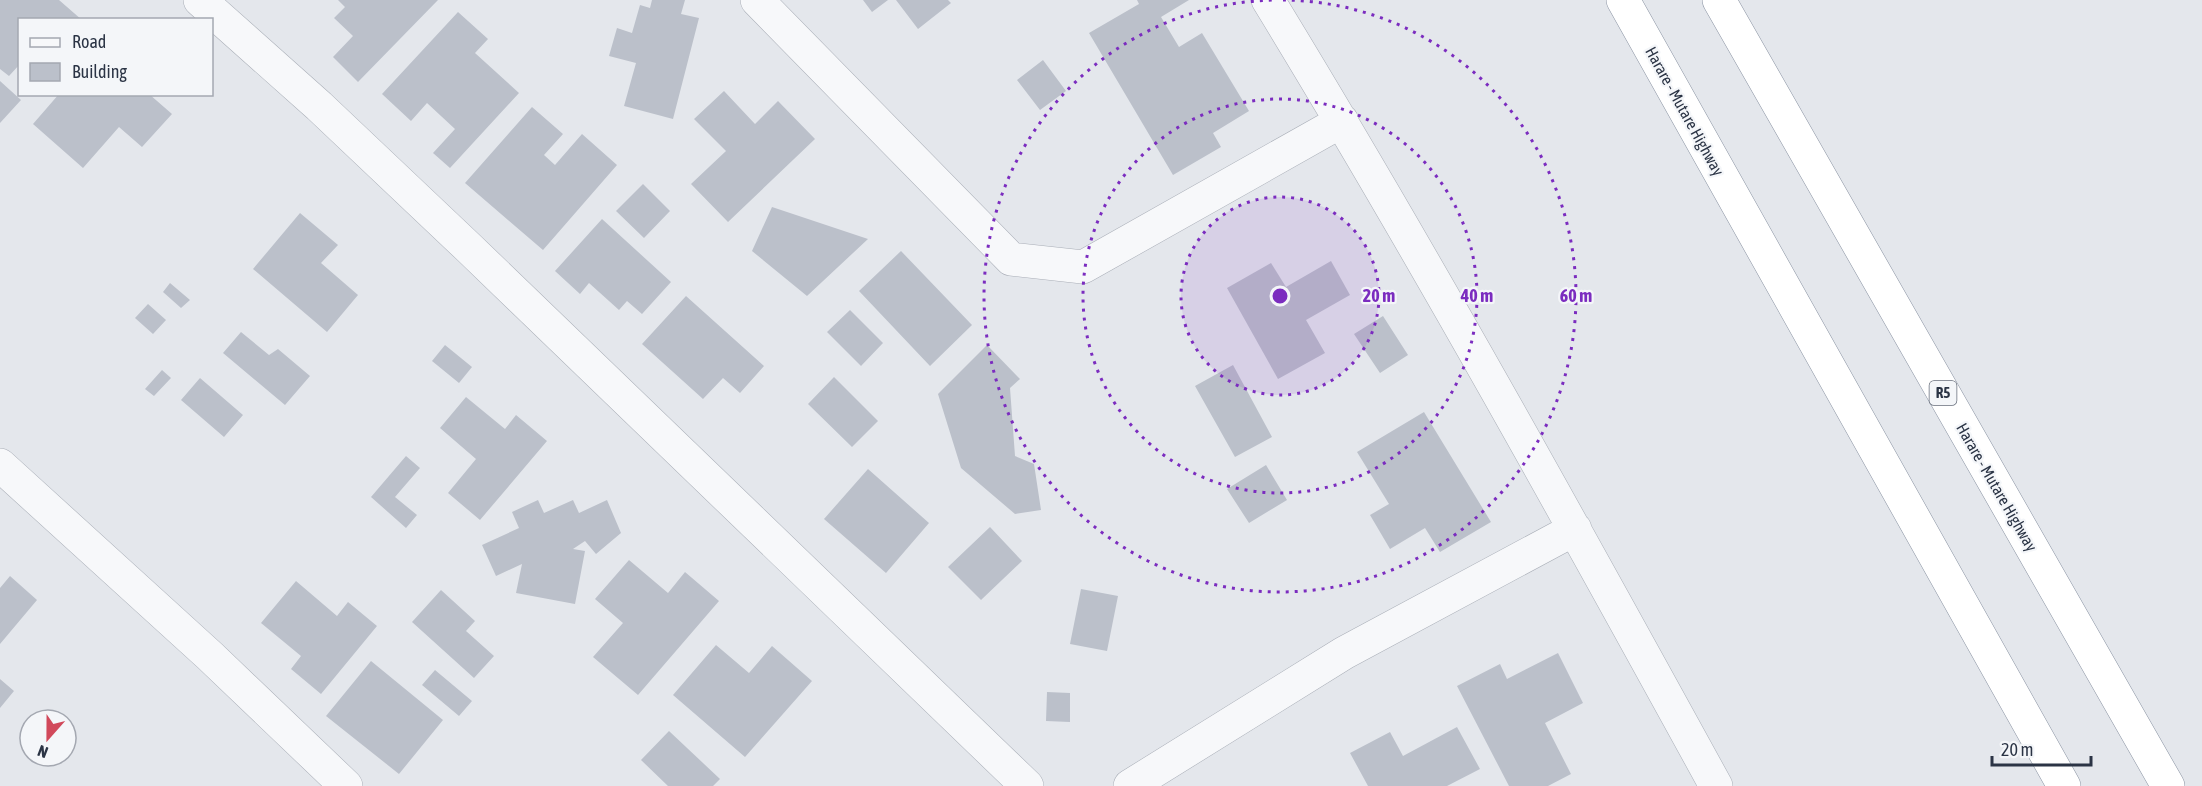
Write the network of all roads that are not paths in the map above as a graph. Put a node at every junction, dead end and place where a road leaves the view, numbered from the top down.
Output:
1 (200, 0) edge
2 (757, 0) edge
3 (1268, 0) edge
4 (1623, 0) edge
5 (1719, 0) edge
6 (1342, 121) junction
7 (0, 465) edge
8 (1575, 529) junction
9 (346, 786) edge
10 (1027, 786) edge
11 (1130, 786) edge
12 (1716, 786) edge
13 (2064, 786) edge
14 (2168, 786) edge

1 - 10 street
2 - 6 street
3 - 6 street
4 - 13 highway, Harare - Mutare Highway
5 - 14 highway, Harare - Mutare Highway / R5
6 - 8 street
7 - 9 street
8 - 11 street
8 - 12 street

